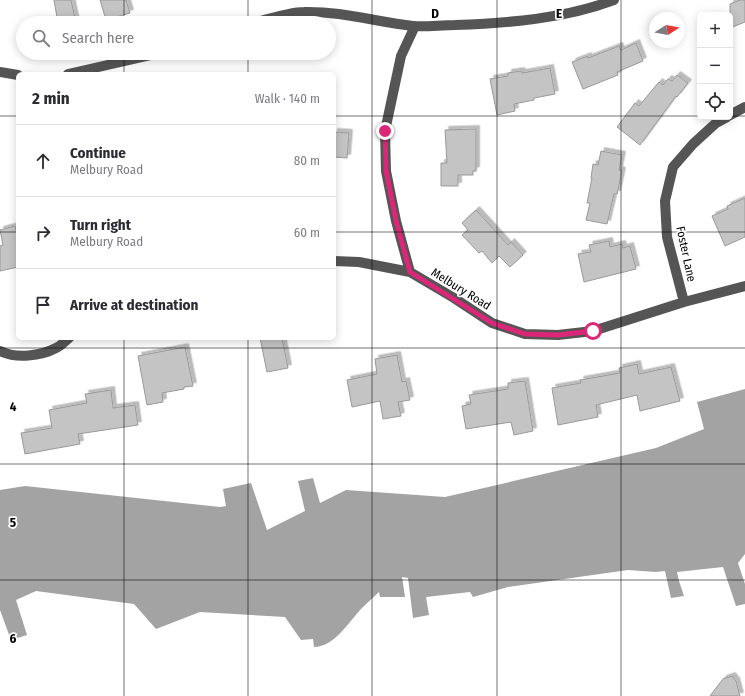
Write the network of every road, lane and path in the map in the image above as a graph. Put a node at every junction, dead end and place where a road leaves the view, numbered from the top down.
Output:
1 (614, 0) edge
2 (282, 16) edge
3 (414, 26) junction
4 (129, 60) edge
5 (0, 72) edge
6 (77, 72) edge
7 (16, 75) edge
8 (745, 106) edge
9 (733, 113) edge
10 (722, 120) edge
11 (336, 261) edge
12 (410, 272) junction
13 (745, 286) edge
14 (684, 302) junction
15 (67, 340) edge
16 (2, 352) edge

1 - 3 street
2 - 3 street
3 - 12 street
4 - 6 street
5 - 7 street
8 - 9 street
10 - 14 street, Foster Lane
11 - 12 street
12 - 14 street, Melbury Road
13 - 14 street, Melbury Road
15 - 16 street

